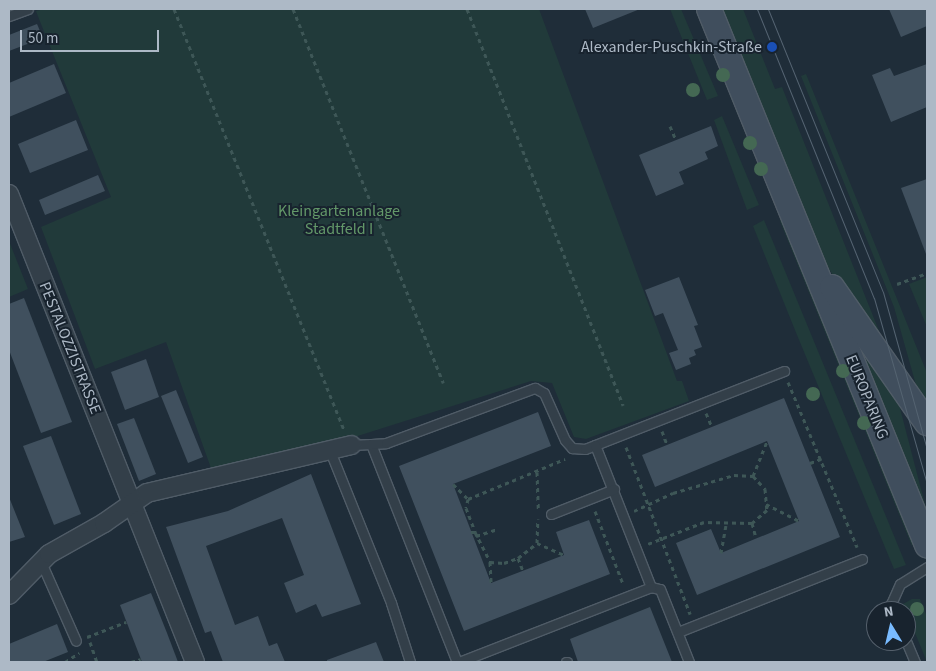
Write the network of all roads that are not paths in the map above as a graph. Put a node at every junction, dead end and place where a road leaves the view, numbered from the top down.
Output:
1 (28, 9) edge
2 (709, 9) edge
3 (9, 16) edge
4 (9, 194) edge
5 (806, 248) junction
6 (784, 372) road end
7 (927, 423) edge
8 (371, 444) junction
9 (351, 446) joint
10 (595, 446) junction
11 (330, 451) junction
12 (614, 489) junction
13 (132, 501) junction
14 (551, 514) dead end
15 (927, 545) edge
16 (862, 559) road end
17 (41, 562) junction
18 (927, 567) edge
19 (651, 587) junction
20 (9, 595) edge
21 (892, 601) edge
22 (678, 632) junction
23 (76, 641) road end
24 (195, 662) edge
25 (410, 662) edge
26 (458, 662) edge
27 (689, 662) edge

1 - 3 lane
2 - 5 main road, EUROPARING
4 - 13 street, PESTALOZZISTRASSE
5 - 7 main road, EUROPARING
5 - 15 main road, EUROPARING
6 - 10 lane
8 - 9 lane
8 - 10 lane
8 - 26 lane
9 - 11 street
10 - 12 lane
11 - 13 street
11 - 25 lane
12 - 14 lane
12 - 19 lane
13 - 17 street
13 - 24 street, PESTALOZZISTRASSE
16 - 22 lane
17 - 20 street
17 - 23 lane
18 - 21 lane
19 - 22 lane
19 - 26 lane
22 - 27 lane

